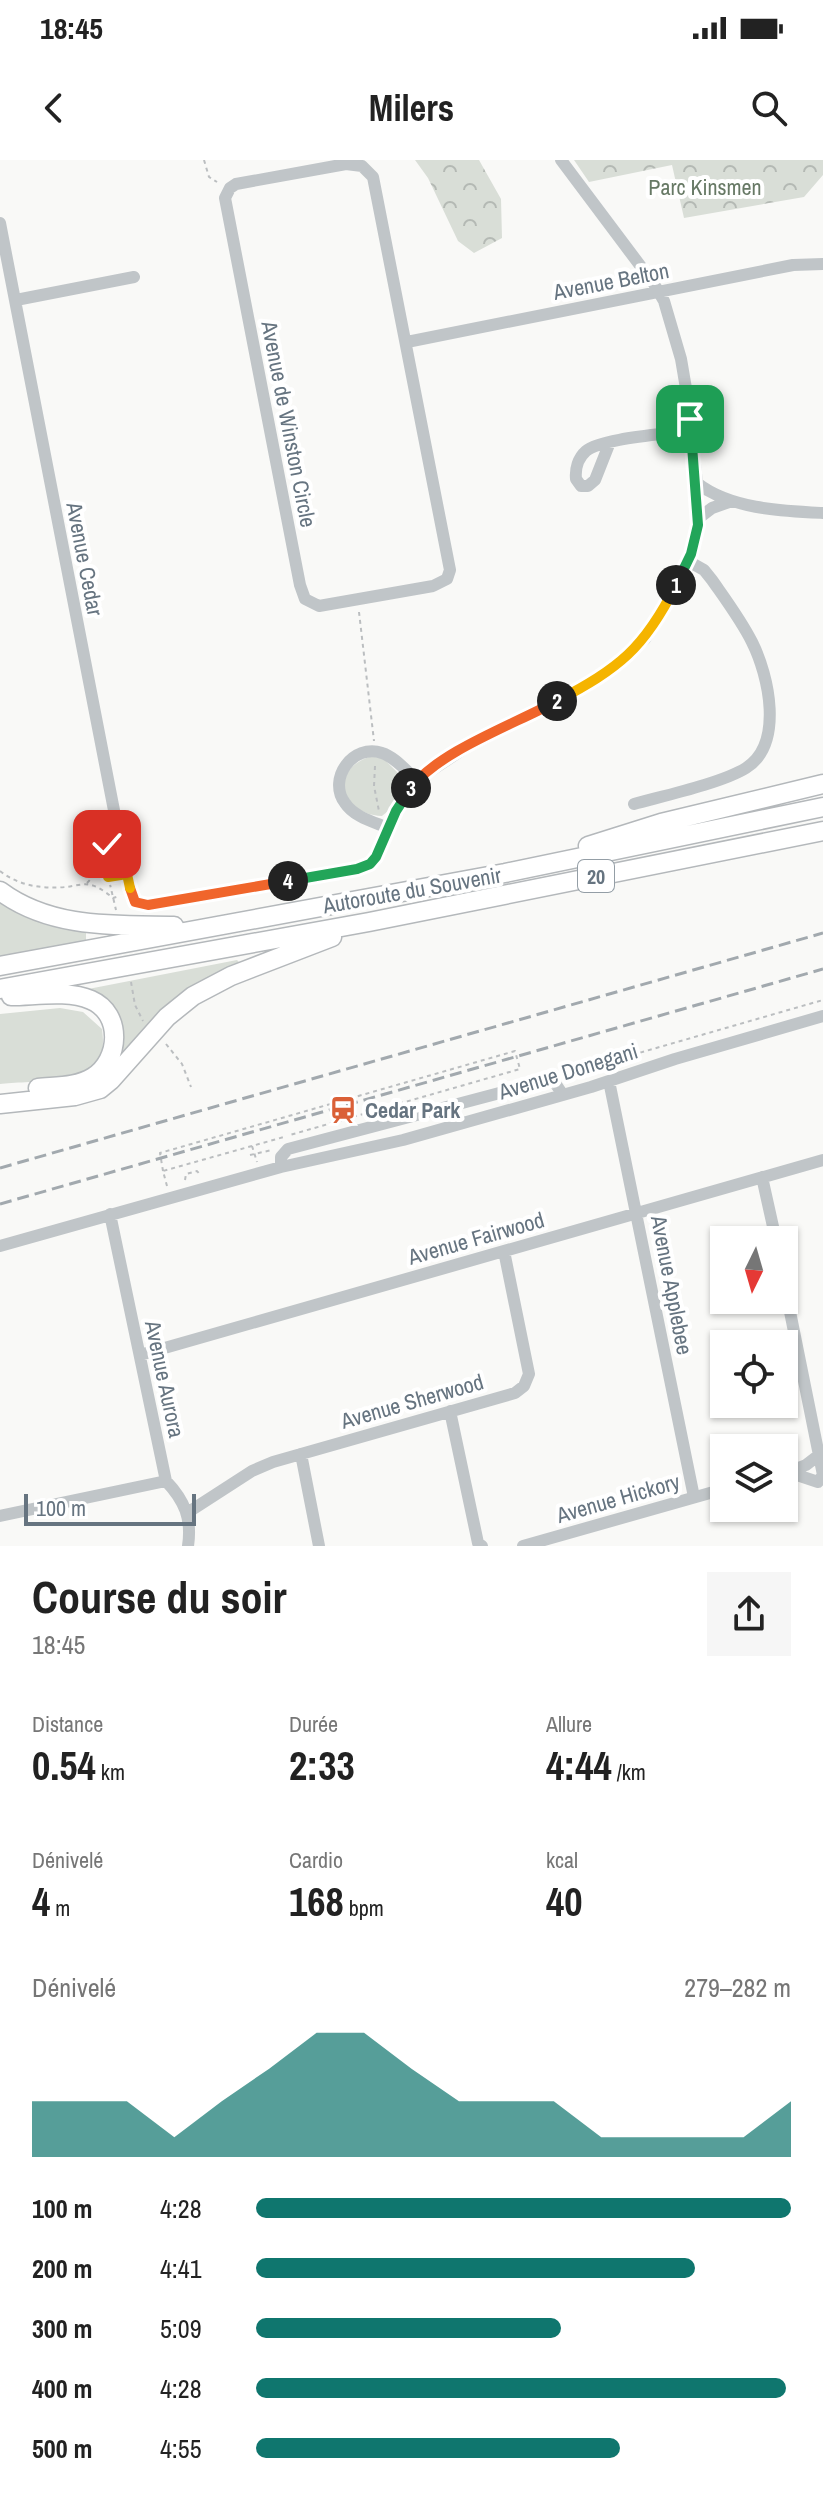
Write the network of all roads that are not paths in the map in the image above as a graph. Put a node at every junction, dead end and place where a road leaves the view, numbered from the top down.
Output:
1 (561, 160) edge
2 (0, 223) edge
3 (823, 264) edge
4 (134, 277) dead end
5 (659, 292) junction
6 (16, 300) junction
7 (407, 342) junction
8 (691, 430) junction
9 (610, 442) dead end
10 (697, 483) junction
11 (732, 501) junction
12 (823, 513) edge
13 (699, 518) junction
14 (688, 561) junction
15 (417, 780) junction
16 (823, 784) edge
17 (634, 804) dead end
18 (823, 807) edge
19 (388, 828) junction
20 (823, 831) edge
21 (505, 873) junction
22 (0, 891) edge
23 (369, 922) junction
24 (216, 926) junction
25 (0, 966) edge
26 (0, 989) edge
27 (0, 996) edge
28 (823, 1016) edge
29 (609, 1081) junction
30 (0, 1092) edge
31 (563, 1095) junction
32 (0, 1104) edge
33 (823, 1160) edge
34 (281, 1167) junction
35 (762, 1177) junction
36 (637, 1213) junction
37 (110, 1214) junction
38 (773, 1226) edge
39 (0, 1246) edge
40 (504, 1251) junction
41 (790, 1314) edge
42 (140, 1355) junction
43 (450, 1411) junction
44 (301, 1454) junction
45 (819, 1455) junction
46 (798, 1468) edge
47 (798, 1476) edge
48 (166, 1481) junction
49 (710, 1493) edge
50 (694, 1497) junction
51 (187, 1513) junction
52 (0, 1516) edge
53 (188, 1546) edge
54 (319, 1546) edge
55 (482, 1546) edge
56 (523, 1546) edge

1 - 5 street
2 - 6 street, Avenue Cedar
3 - 5 street, Avenue Belton
4 - 6 street
5 - 7 street, Avenue Belton
5 - 8 street
6 - 19 street, Avenue Cedar
7 - 7 street, Avenue de Winston Circle
8 - 9 street
8 - 10 street
10 - 11 street
10 - 13 street
11 - 12 street
11 - 13 street
13 - 14 street
14 - 15 street
14 - 17 street
15 - 19 street
15 - 19 street
16 - 21 highway
18 - 21 highway, Autoroute du Souvenir / 20
20 - 23 highway, Autoroute du Souvenir / 20
21 - 24 highway, Autoroute du Souvenir / 20
22 - 24 highway
23 - 26 highway, Autoroute du Souvenir / 20
23 - 32 highway
24 - 25 highway, Autoroute du Souvenir / 20
27 - 30 highway
28 - 29 street, Avenue Donegani
29 - 31 street, Avenue Donegani
29 - 36 street, Avenue Applebee
31 - 34 street, Avenue Donegani
31 - 34 street
33 - 35 street, Avenue Fairwood
34 - 37 street, Avenue Donegani
35 - 36 street, Avenue Fairwood
35 - 38 street
36 - 40 street, Avenue Fairwood
36 - 50 street, Avenue Applebee
37 - 39 street, Avenue Donegani
37 - 42 street, Avenue Aurora
40 - 42 street, Avenue Fairwood
40 - 43 street, Avenue Sherwood
41 - 45 street
42 - 48 street, Avenue Aurora
43 - 44 street, Avenue Sherwood
43 - 55 street
44 - 51 street, Avenue Sherwood
44 - 54 street
45 - 46 street
45 - 47 street
48 - 51 street, Avenue Aurora
48 - 52 street
49 - 50 street, Avenue Hickory
50 - 56 street, Avenue Hickory
51 - 53 street

